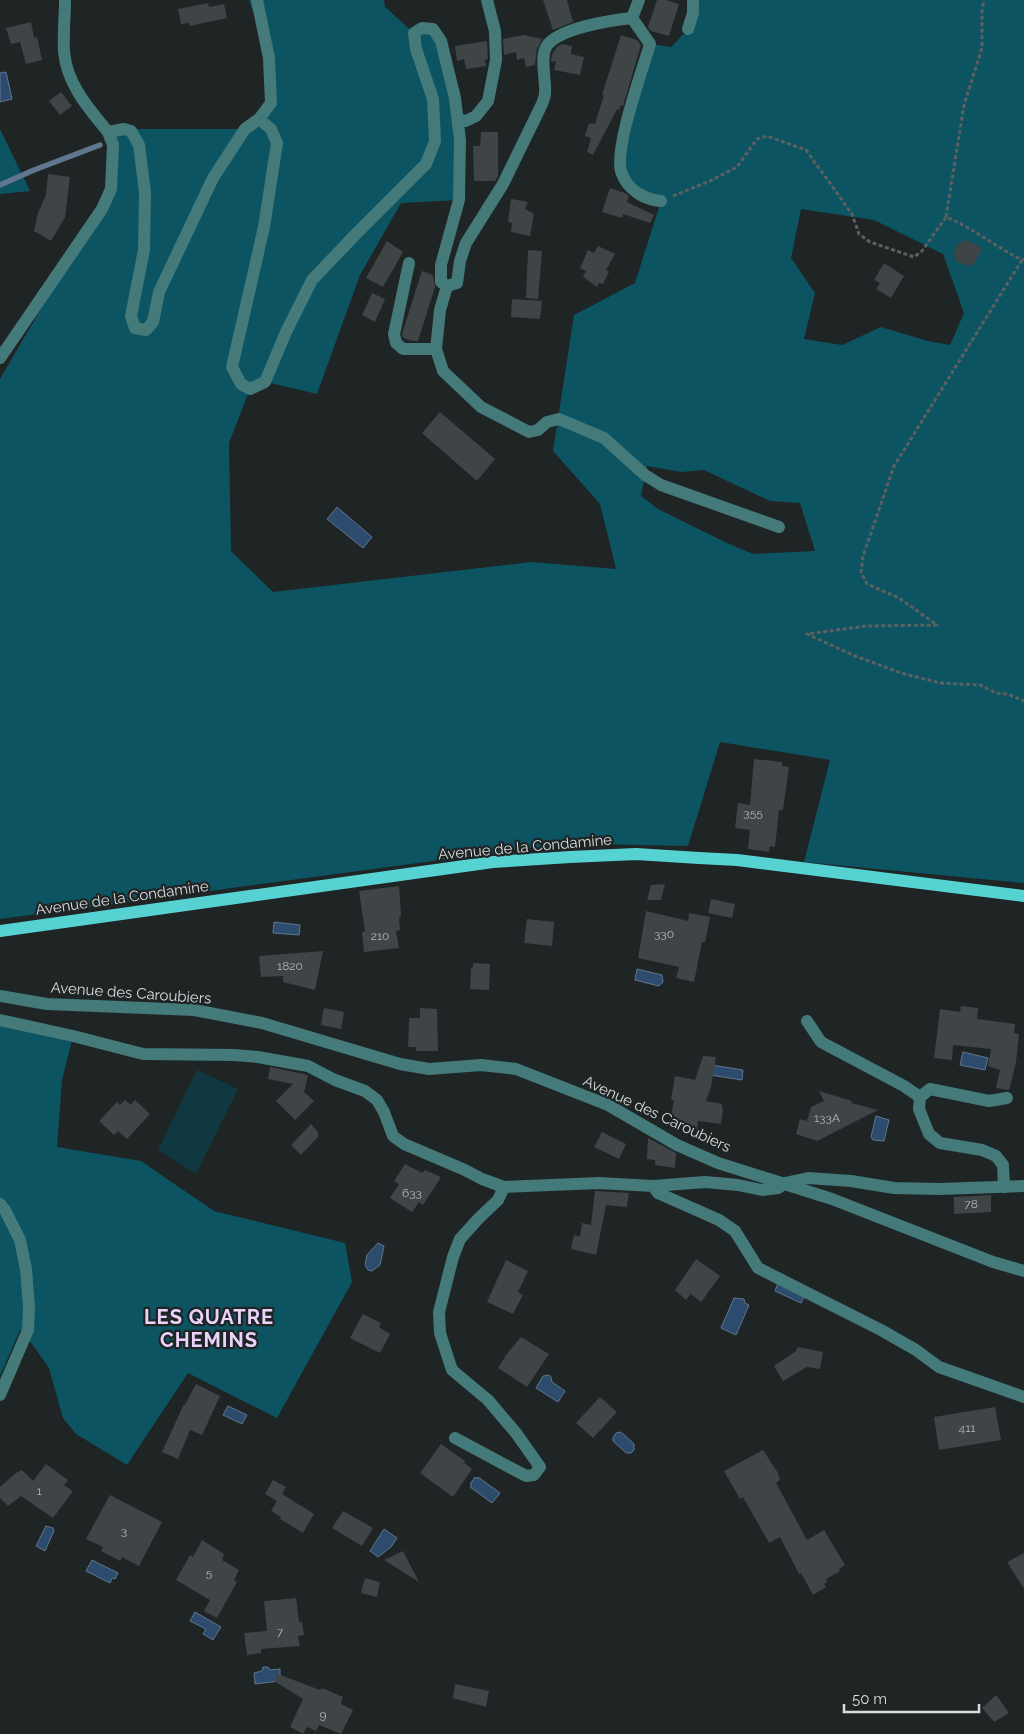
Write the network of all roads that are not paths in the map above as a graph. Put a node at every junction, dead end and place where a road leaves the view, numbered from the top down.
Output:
1 (64, 0) edge
2 (257, 0) edge
3 (487, 0) edge
4 (639, 0) edge
5 (693, 0) edge
6 (632, 18) junction
7 (688, 29) dead end
8 (259, 119) junction
9 (458, 119) junction
10 (108, 132) junction
11 (661, 201) road end
12 (410, 264) dead end
13 (448, 286) junction
14 (436, 349) junction
15 (0, 358) edge
16 (779, 527) dead end
17 (1024, 896) edge
18 (0, 931) edge
19 (0, 996) edge
20 (0, 1020) edge
21 (807, 1021) dead end
22 (920, 1097) junction
23 (1007, 1098) dead end
24 (785, 1183) junction
25 (653, 1186) junction
26 (1024, 1186) edge
27 (504, 1187) junction
28 (1004, 1187) junction
29 (0, 1204) edge
30 (1024, 1271) edge
31 (0, 1395) edge
32 (1024, 1396) edge
33 (455, 1438) dead end

1 - 10 street
2 - 8 street
3 - 9 street
4 - 6 street
5 - 7 street
6 - 11 street
6 - 13 street
8 - 9 street
8 - 10 street
9 - 13 street
10 - 15 street
12 - 14 street
13 - 14 street
14 - 16 street
17 - 18 main road, Avenue de la Condamine
19 - 24 street, Avenue des Caroubiers
20 - 27 street
21 - 22 street
22 - 23 street
22 - 28 street
24 - 25 street
24 - 28 street
24 - 30 street, Avenue des Caroubiers
25 - 27 street
25 - 32 street
26 - 28 street
27 - 33 street
29 - 31 street

